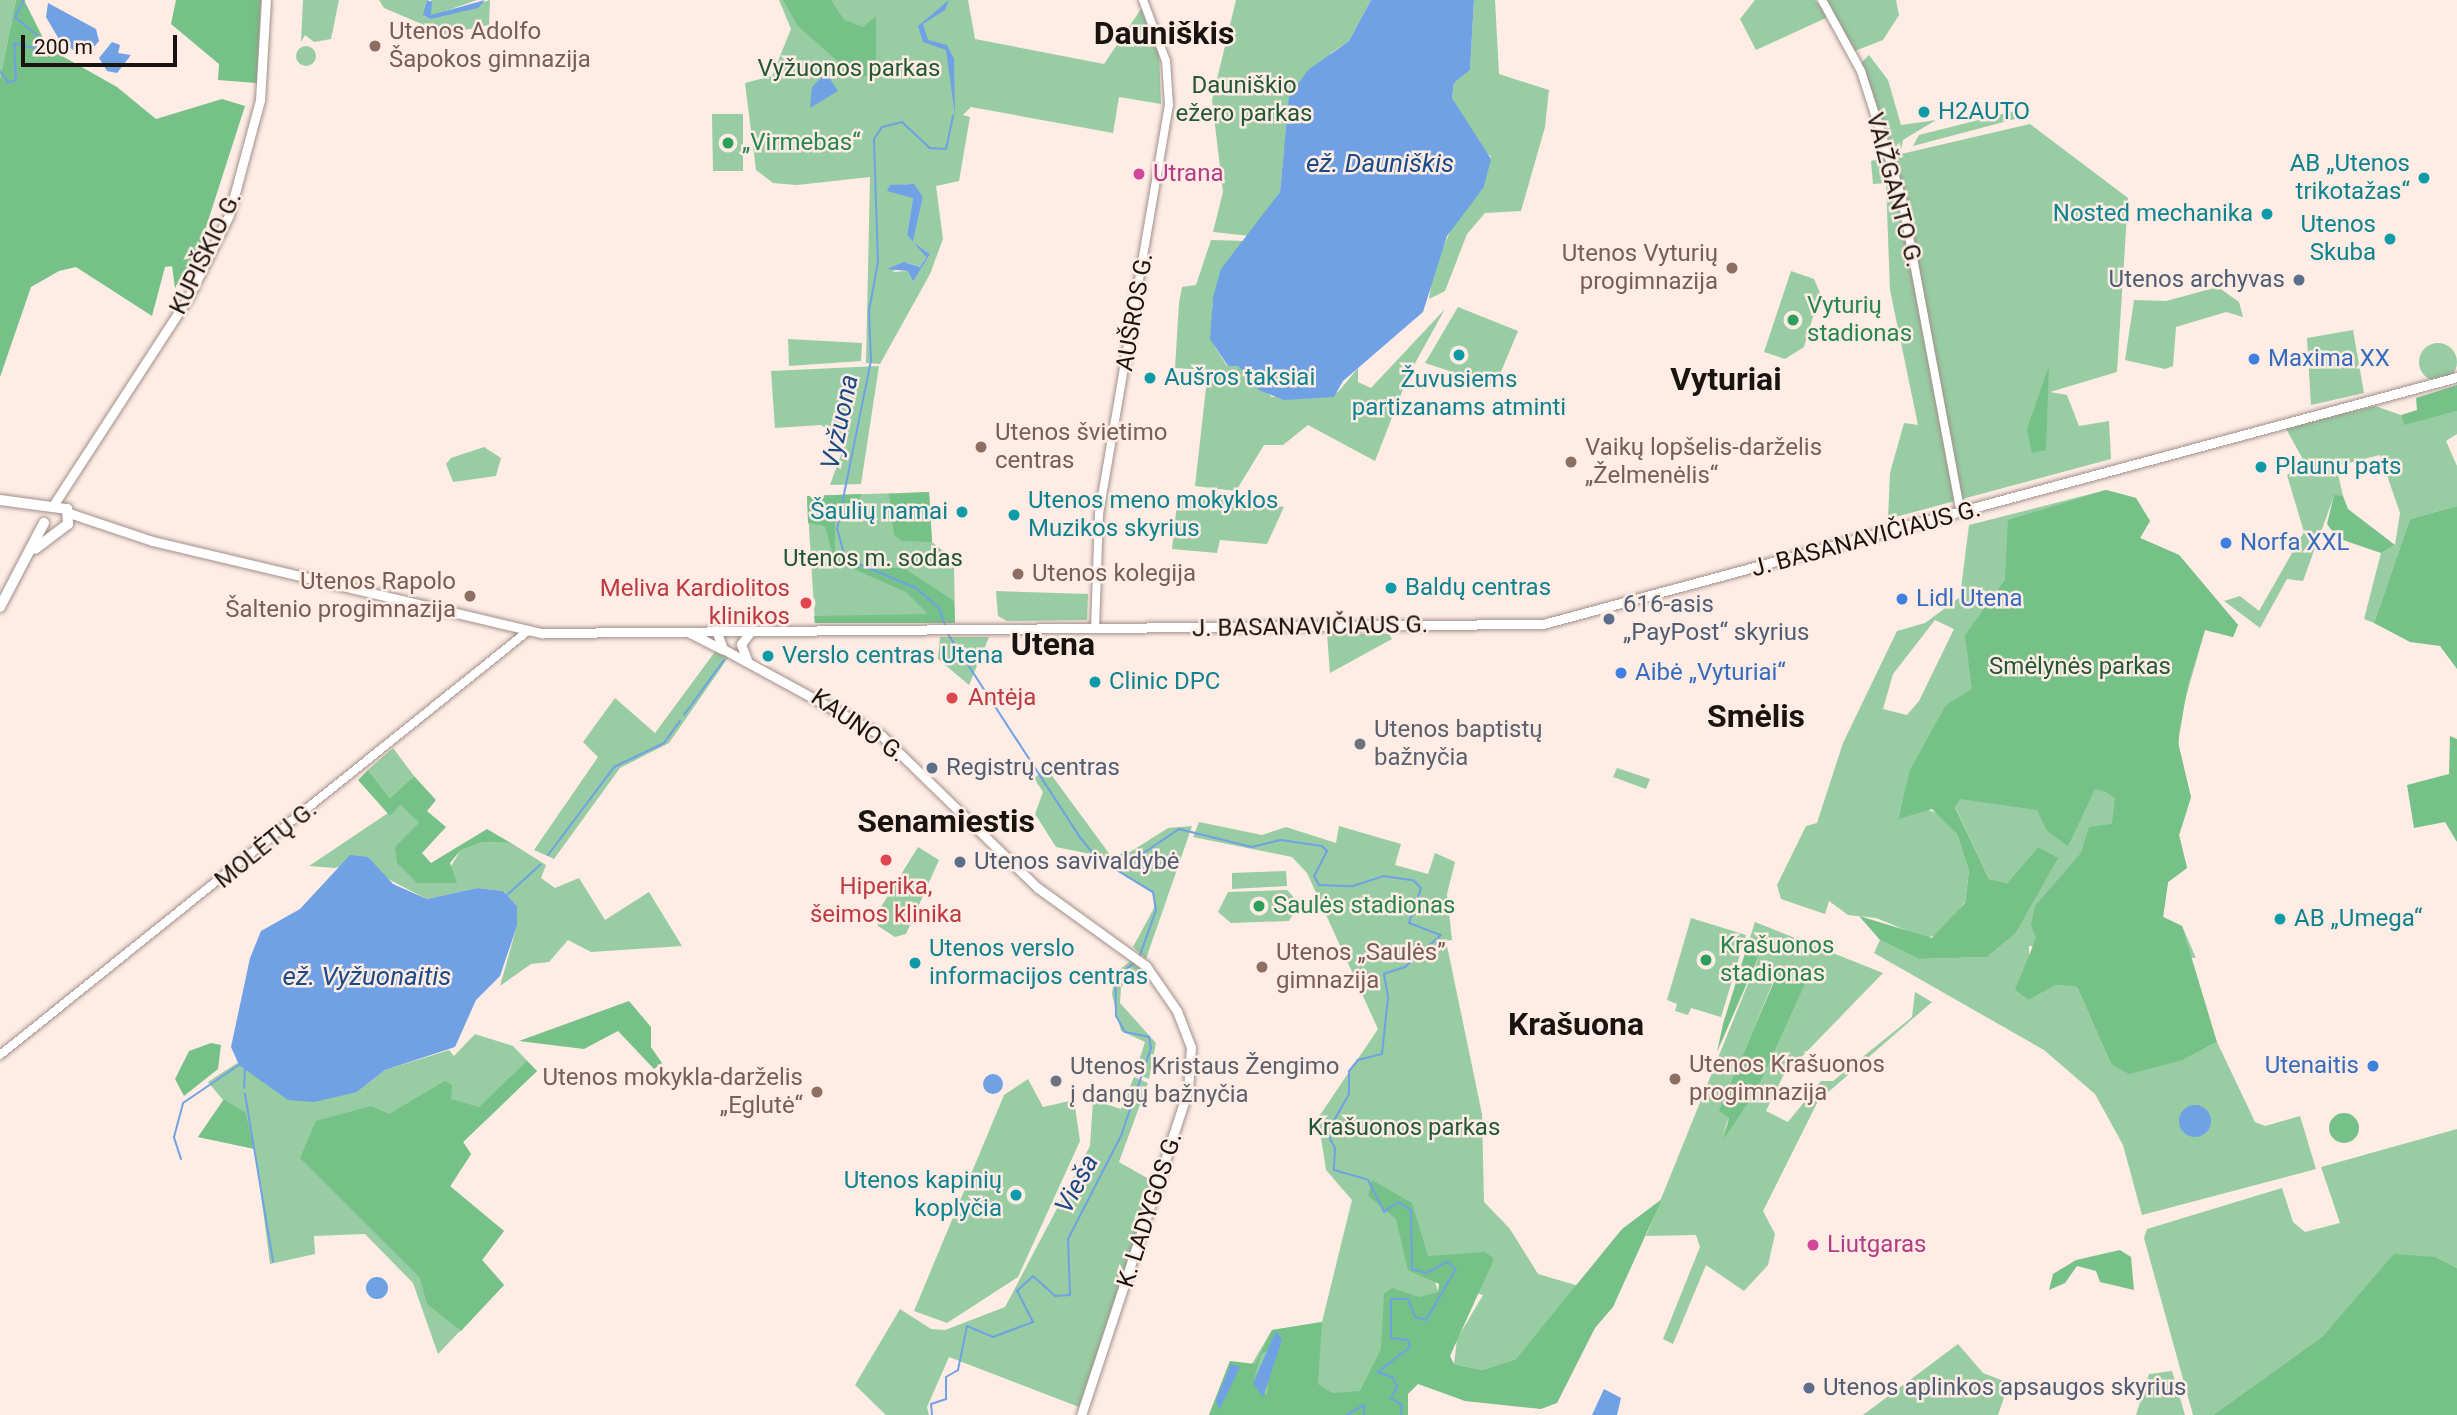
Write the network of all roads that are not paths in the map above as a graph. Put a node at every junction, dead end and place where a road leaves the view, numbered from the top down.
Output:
1 (267, 0) edge
2 (1143, 0) edge
3 (1822, 0) edge
4 (2457, 377) edge
5 (72, 480) junction
6 (0, 503) edge
7 (51, 506) junction
8 (68, 511) junction
9 (1961, 513) junction
10 (44, 522) junction
11 (60, 529) junction
12 (141, 537) junction
13 (35, 549) junction
14 (0, 607) edge
15 (1095, 629) junction
16 (721, 630) junction
17 (752, 630) junction
18 (528, 631) junction
19 (686, 631) junction
20 (723, 649) junction
21 (734, 654) junction
22 (747, 660) junction
23 (957, 808) joint
24 (0, 1055) edge
25 (1081, 1415) edge

1 - 5 main road, KUPIŠKIO G.
2 - 15 street, AUŠROS G.
3 - 9 street, VAIŽGANTO G.
4 - 9 main road, J. BASANAVIČIAUS G.
5 - 7 main road, KUPIŠKIO G.
5 - 8 main road, KUPIŠKIO G.
6 - 7 highway
6 - 10 highway
7 - 8 highway
7 - 10 highway
8 - 11 highway
8 - 12 main road, J. BASANAVIČIAUS G.
9 - 15 main road, J. BASANAVIČIAUS G.
10 - 11 highway
10 - 13 highway
11 - 12 main road, J. BASANAVIČIAUS G.
11 - 13 highway
12 - 18 main road, J. BASANAVIČIAUS G.
13 - 14 highway
15 - 17 main road, J. BASANAVIČIAUS G.
16 - 17 main road, J. BASANAVIČIAUS G.
16 - 19 main road, J. BASANAVIČIAUS G.
16 - 20 main road
16 - 21 main road
17 - 22 main road
18 - 19 main road, J. BASANAVIČIAUS G.
18 - 24 street, MOLĖTŲ G.
19 - 20 main road, KAUNO G.
20 - 21 main road, KAUNO G.
21 - 22 main road, KAUNO G.
22 - 23 main road, KAUNO G.
23 - 25 main road, K. LADYGOS G.

